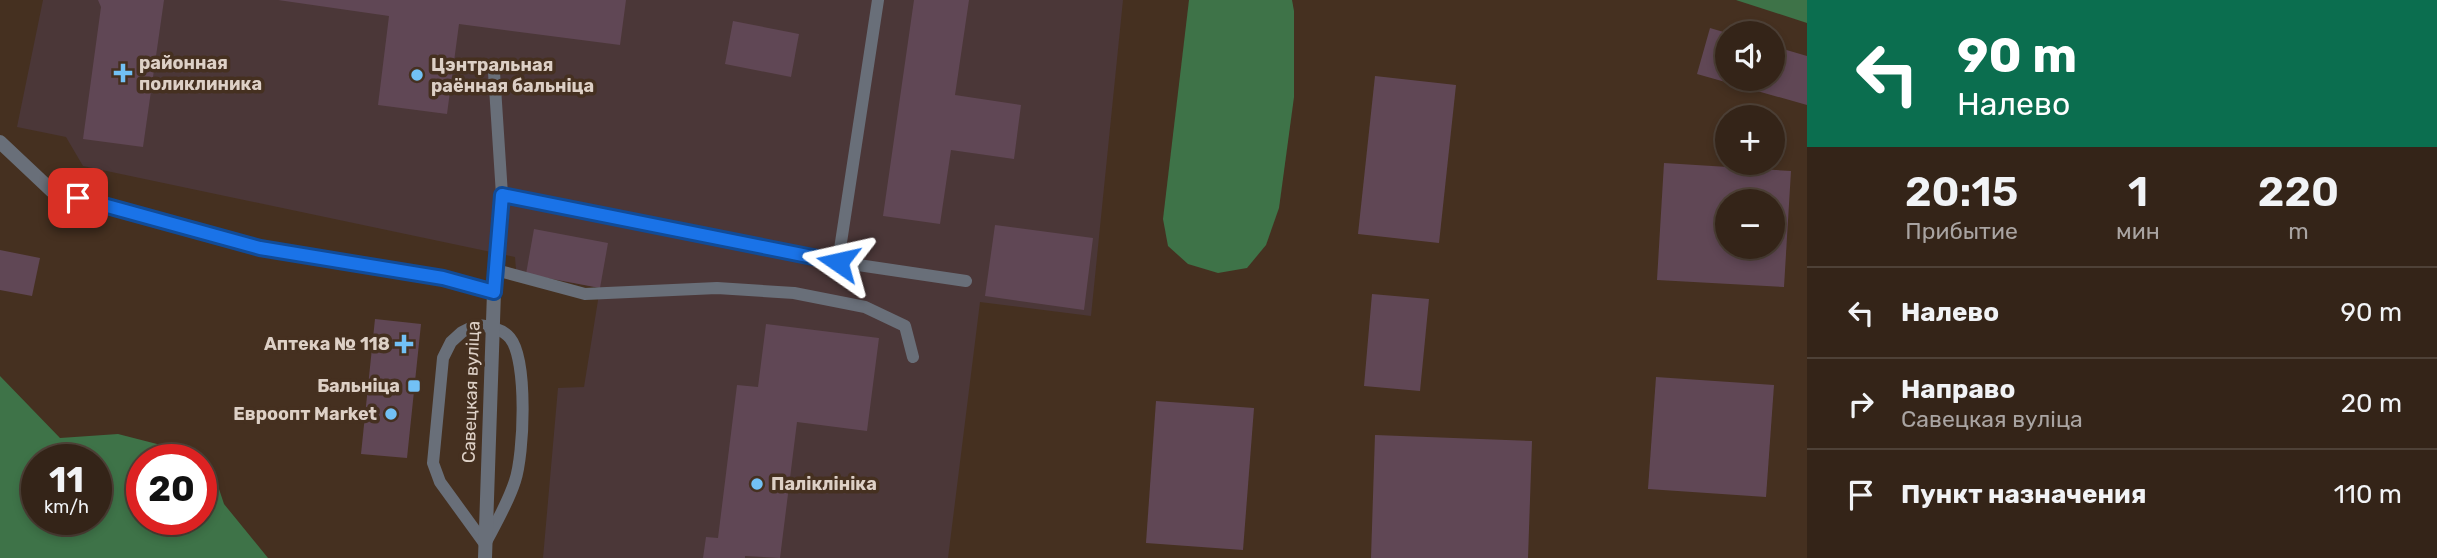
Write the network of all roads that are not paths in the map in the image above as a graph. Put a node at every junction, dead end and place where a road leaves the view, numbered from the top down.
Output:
1 (878, 0) edge
2 (494, 72) dead end
3 (0, 142) edge
4 (502, 195) junction
5 (838, 262) junction
6 (496, 270) junction
7 (967, 281) dead end
8 (494, 292) junction
9 (493, 326) junction
10 (913, 357) dead end
11 (485, 551) edge

1 - 5 lane
2 - 4 lane
3 - 8 street
4 - 5 lane
4 - 6 lane
5 - 7 lane
6 - 8 lane
6 - 10 lane
8 - 9 street, Савецкая вуліца
9 - 11 street, Савецкая вуліца
9 - 11 lane
9 - 11 lane

